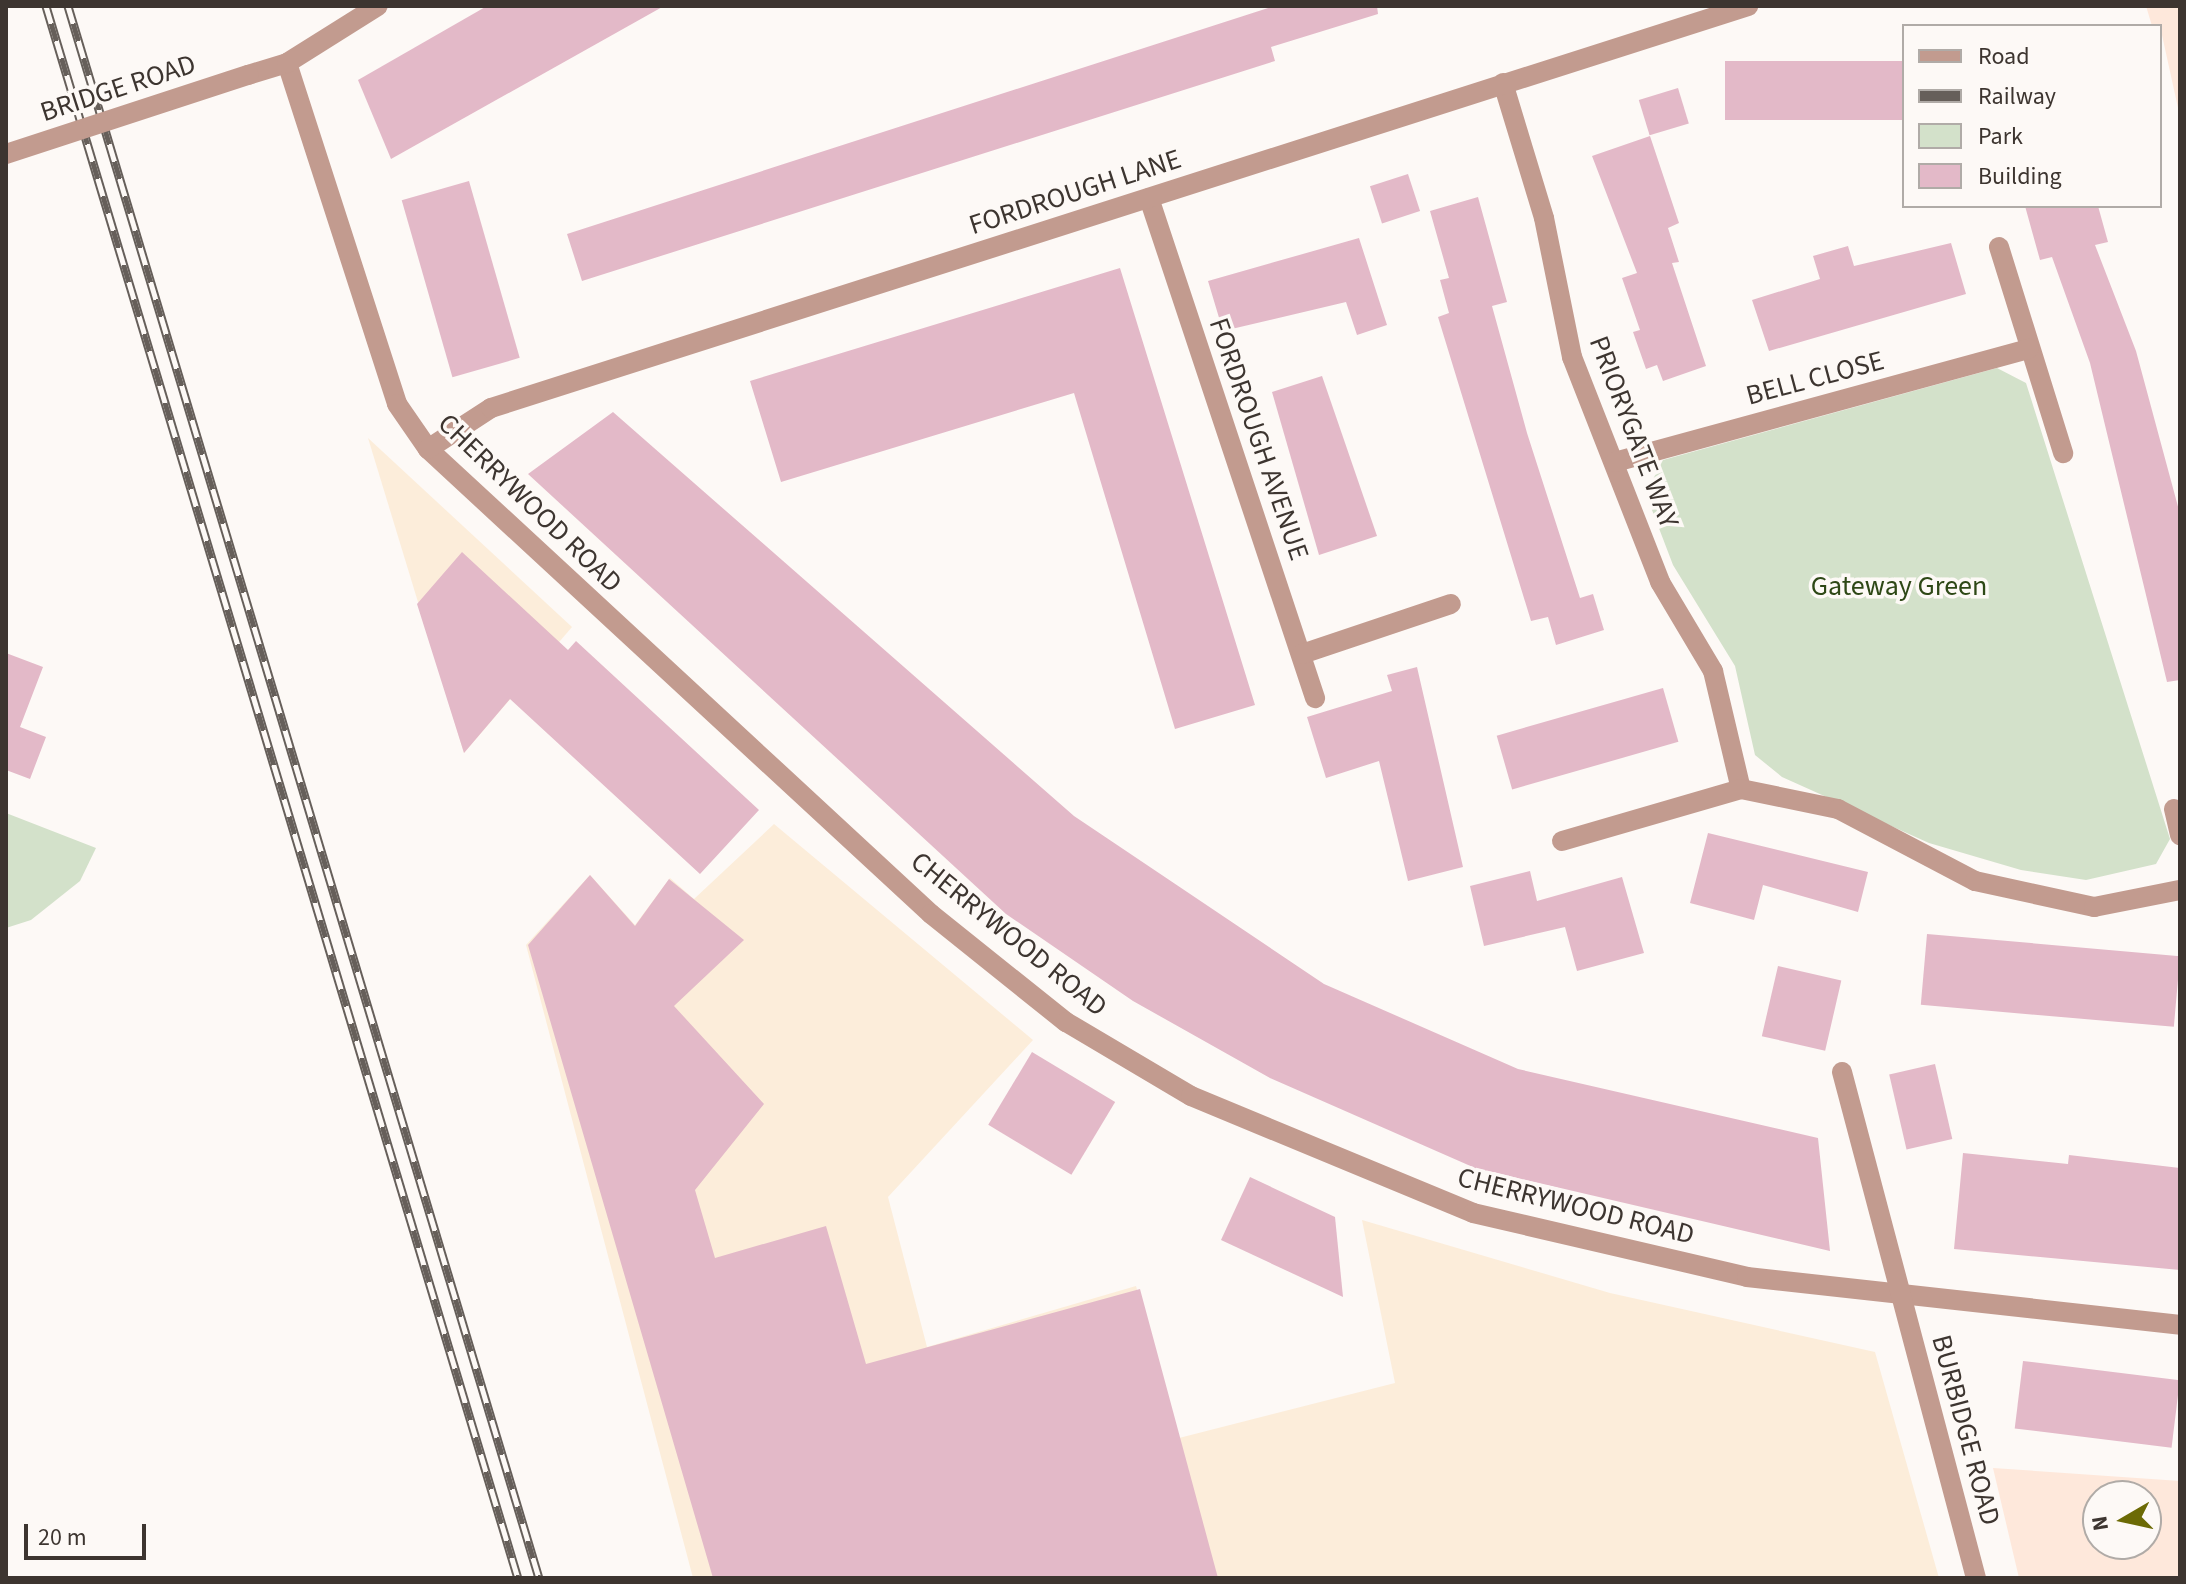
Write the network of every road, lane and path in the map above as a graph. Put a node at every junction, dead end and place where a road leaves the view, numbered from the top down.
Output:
1 (378, 6) edge
2 (1748, 6) edge
3 (287, 63) junction
4 (1503, 83) junction
5 (6, 154) edge
6 (1149, 198) junction
7 (1999, 247) dead end
8 (2029, 349) junction
9 (428, 449) junction
10 (2063, 453) dead end
11 (1615, 462) junction
12 (1451, 604) dead end
13 (1302, 654) junction
14 (1315, 698) dead end
15 (1741, 789) junction
16 (2174, 809) dead end
17 (2180, 835) edge
18 (1562, 841) dead end
19 (2180, 890) edge
20 (1842, 1072) dead end
21 (1902, 1295) junction
22 (2180, 1325) edge
23 (1976, 1578) edge

1 - 3 street, BRIDGE ROAD
2 - 4 street, FORDROUGH LANE
3 - 5 street, BRIDGE ROAD, bridge
3 - 9 street, CHERRYWOOD ROAD
4 - 6 street, FORDROUGH LANE
4 - 11 street, PRIORYGATE WAY
6 - 9 street, FORDROUGH LANE
6 - 13 street, FORDROUGH AVENUE
7 - 8 street
8 - 10 street
8 - 11 street, BELL CLOSE
9 - 21 street, CHERRYWOOD ROAD
11 - 15 street, PRIORYGATE WAY
12 - 13 street
13 - 14 street, FORDROUGH AVENUE
15 - 18 street
15 - 19 street
16 - 17 street
20 - 21 street, BURBIDGE ROAD
21 - 22 street, CHERRYWOOD ROAD
21 - 23 street, BURBIDGE ROAD

